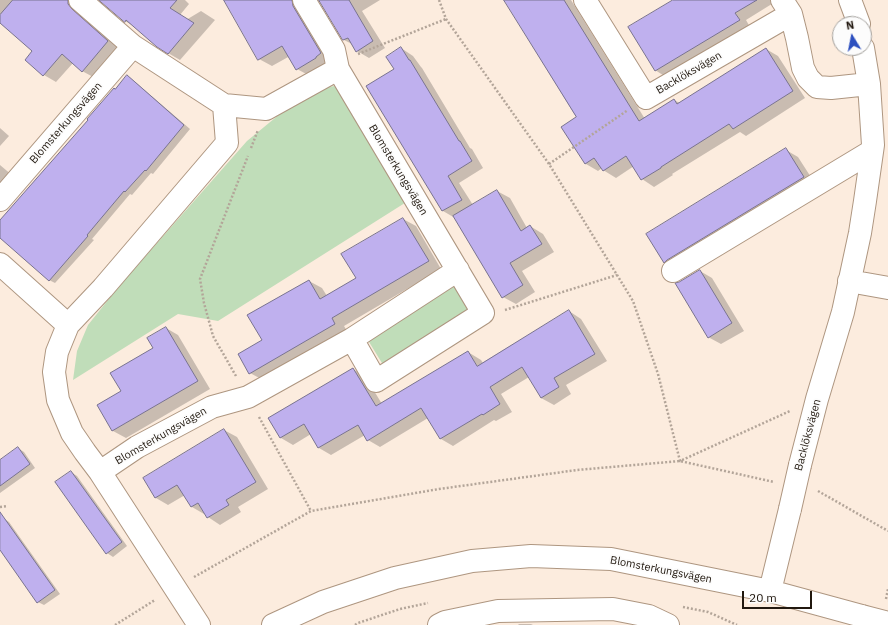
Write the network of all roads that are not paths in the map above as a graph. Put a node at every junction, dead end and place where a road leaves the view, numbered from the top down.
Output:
1 (80, 0) edge
2 (304, 0) edge
3 (586, 0) edge
4 (850, 0) edge
5 (786, 7) edge
6 (856, 16) edge
7 (133, 46) junction
8 (864, 56) edge
9 (338, 69) junction
10 (869, 84) junction
11 (224, 105) junction
12 (872, 151) junction
13 (0, 200) edge
14 (0, 264) edge
15 (458, 270) junction
16 (673, 271) dead end
17 (849, 280) junction
18 (888, 288) edge
19 (68, 325) junction
20 (352, 339) junction
21 (100, 472) junction
22 (770, 591) junction
23 (888, 623) edge
24 (199, 625) edge
25 (273, 625) edge
26 (439, 625) edge
27 (668, 625) edge

1 - 7 street
2 - 9 street, Blomsterkungsvägen
3 - 5 street, Backlöksvägen
4 - 6 street
5 - 10 street, Backlöksvägen
7 - 11 street
7 - 13 street, Blomsterkungsvägen
8 - 10 street, Backlöksvägen
9 - 11 street
9 - 15 street, Blomsterkungsvägen
10 - 12 street, Backlöksvägen
11 - 19 street
12 - 16 street
12 - 17 street, Backlöksvägen
14 - 19 street
15 - 20 street, Blomsterkungsvägen
15 - 20 street, Blomsterkungsvägen
17 - 18 street
17 - 22 street, Backlöksvägen, bridge
19 - 21 street
20 - 21 street, Blomsterkungsvägen
21 - 24 street
22 - 23 street, Blomsterkungsvägen, bridge
22 - 25 street, Blomsterkungsvägen
26 - 27 street

